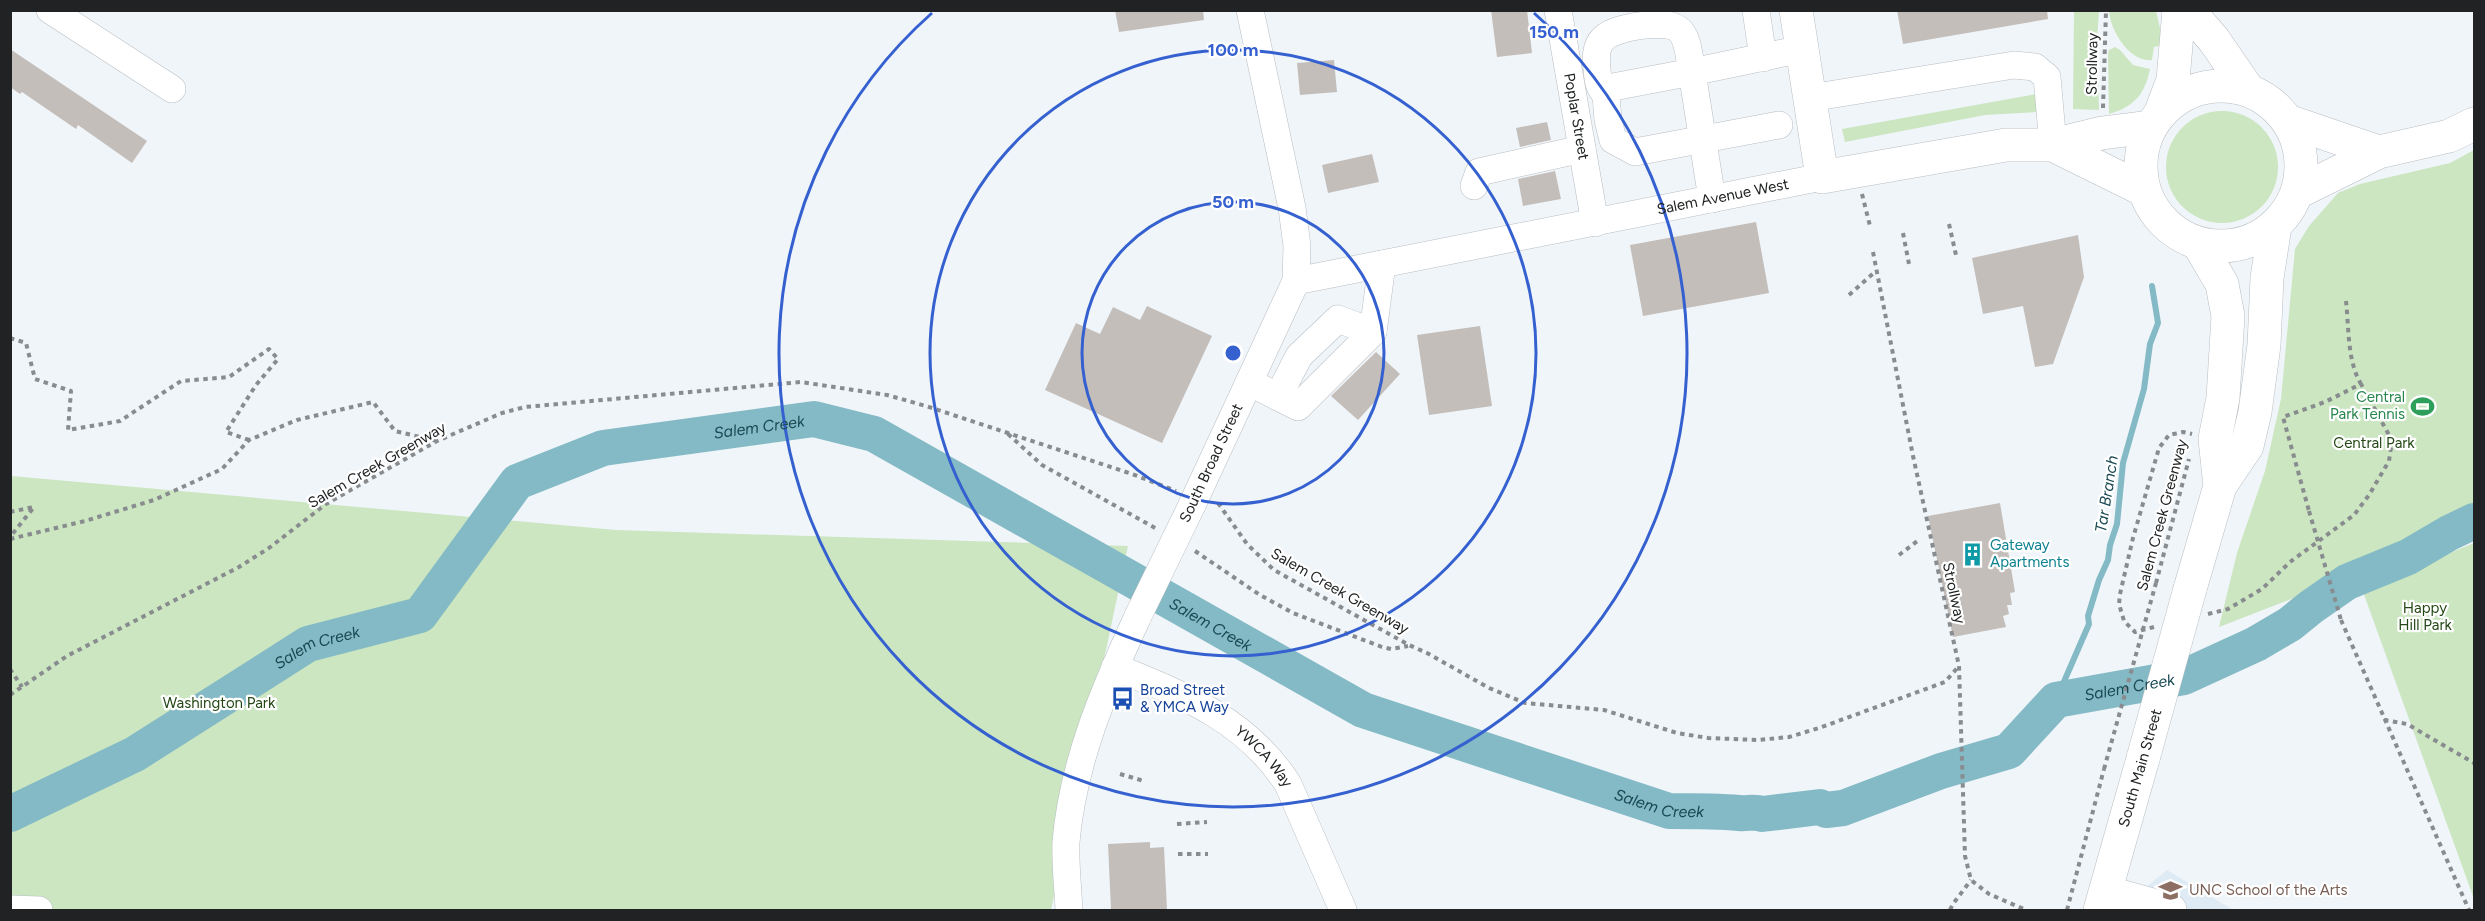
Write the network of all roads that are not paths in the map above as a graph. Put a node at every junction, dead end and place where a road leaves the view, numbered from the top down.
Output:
1 (50, 10) edge
2 (1250, 10) edge
3 (1558, 10) edge
4 (1756, 10) edge
5 (1796, 10) edge
6 (2179, 10) edge
7 (2188, 10) edge
8 (1802, 50) junction
9 (1763, 57) junction
10 (1692, 72) junction
11 (172, 89) dead end
12 (2249, 90) junction
13 (1606, 95) junction
14 (1810, 98) junction
15 (2156, 119) junction
16 (2288, 122) junction
17 (2475, 124) edge
18 (1779, 125) dead end
19 (1702, 141) junction
20 (2053, 145) junction
21 (1582, 149) junction
22 (2379, 152) junction
23 (1822, 177) junction
24 (1474, 186) dead end
25 (2144, 190) junction
26 (2298, 192) junction
27 (1712, 199) junction
28 (1594, 223) junction
29 (2275, 226) junction
30 (2198, 243) junction
31 (1382, 264) junction
32 (1296, 281) junction
33 (1249, 382) junction
34 (2220, 486) junction
35 (1115, 667) junction
36 (2103, 901) edge
37 (10, 909) edge
38 (39, 910) edge
39 (1069, 910) edge
40 (1343, 910) edge
41 (2170, 910) edge

1 - 11 street
2 - 32 street, South Broad Street
3 - 21 street, Poplar Street
4 - 9 street
5 - 8 main road
6 - 15 main road
7 - 12 main road
8 - 9 street
8 - 14 main road
9 - 10 street
10 - 13 street
10 - 13 street
10 - 19 street
12 - 15 main road
12 - 16 main road
13 - 19 street
14 - 20 street
14 - 23 main road
15 - 20 main road, Salem Avenue West
15 - 25 main road
16 - 22 main road
16 - 26 main road
17 - 22 main road
18 - 19 street
19 - 27 street
20 - 23 main road, Salem Avenue West
20 - 25 main road
21 - 24 street
21 - 28 street, Poplar Street
22 - 26 main road
23 - 27 street, Salem Avenue West
25 - 30 main road
26 - 29 main road
27 - 28 street, Salem Avenue West
28 - 31 street, Salem Avenue West
29 - 30 main road
29 - 34 main road, South Main Street
30 - 34 main road, South Main Street
31 - 32 street, Salem Avenue West
31 - 33 street
32 - 33 street, South Broad Street
33 - 35 street, South Broad Street, bridge
34 - 36 main road, South Main Street, bridge
35 - 39 street, South Broad Street
35 - 40 street, YWCA Way
36 - 41 main road
37 - 38 street

